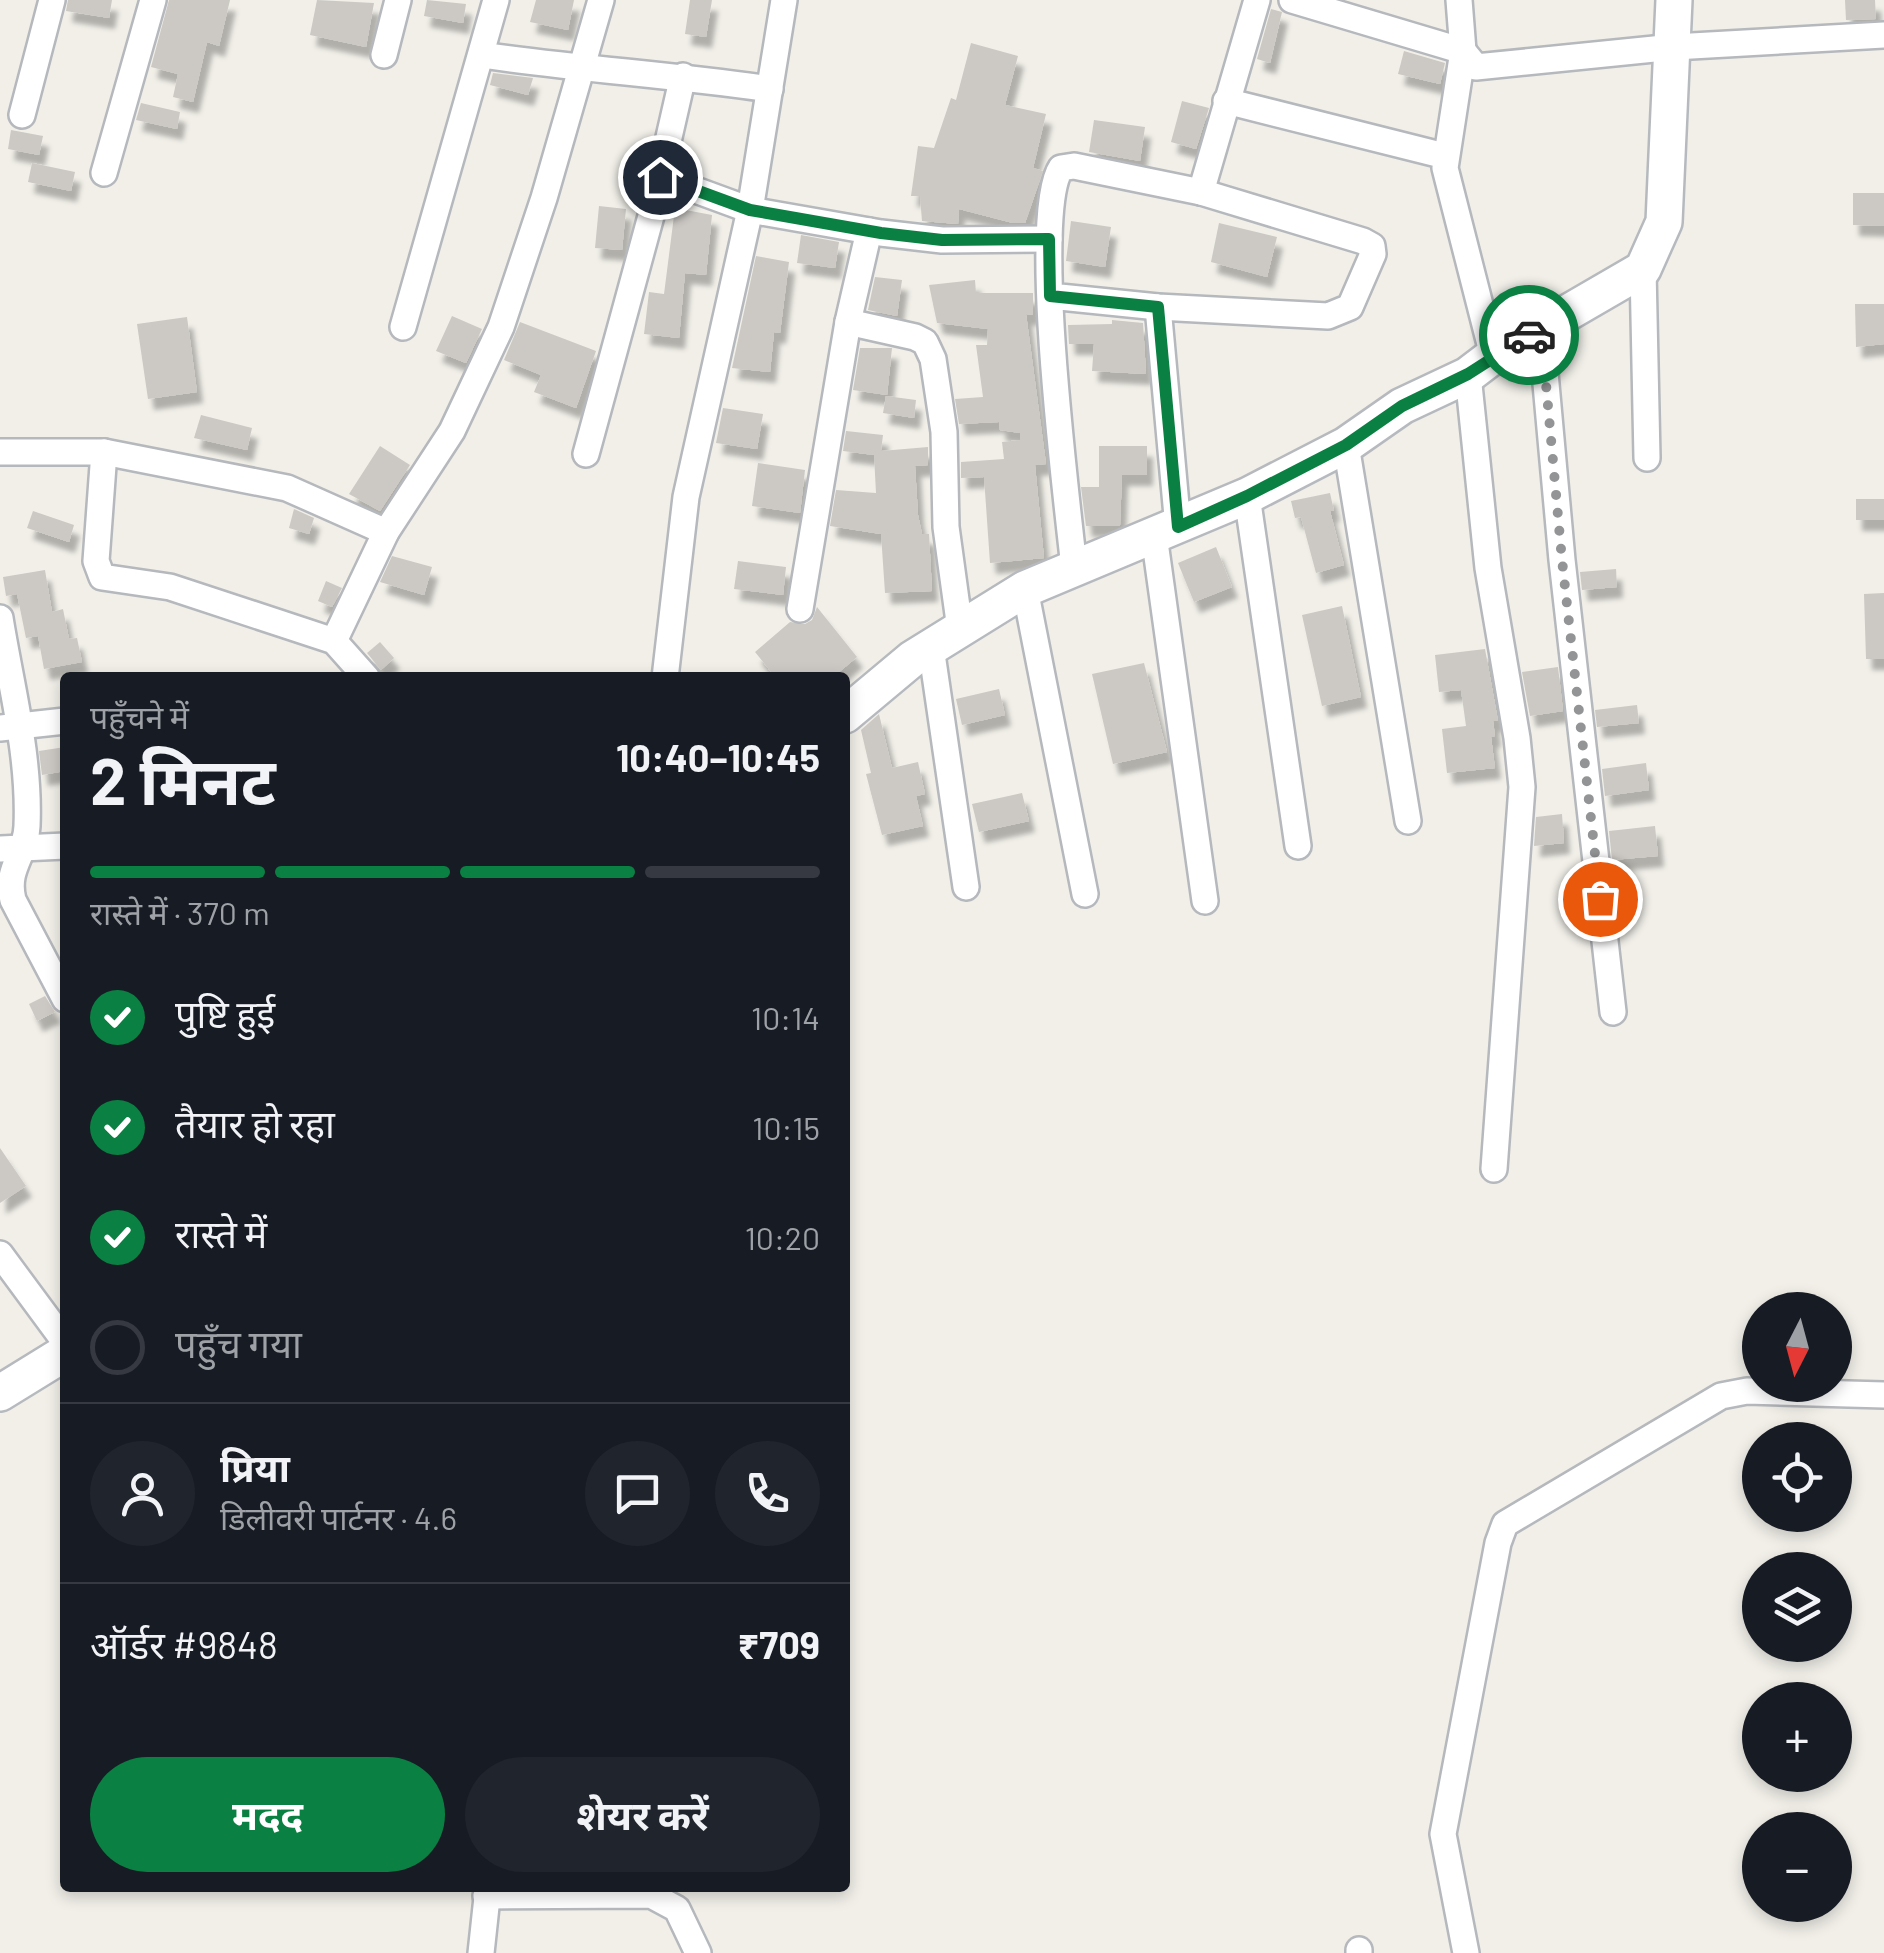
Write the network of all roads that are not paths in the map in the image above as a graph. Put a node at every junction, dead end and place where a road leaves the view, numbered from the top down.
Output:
1 (52, 0) edge
2 (152, 0) edge
3 (398, 0) edge
4 (496, 0) edge
5 (602, 0) edge
6 (784, 0) edge
7 (1257, 0) edge
8 (1292, 0) edge
9 (1458, 0) edge
10 (1674, 0) edge
11 (1340, 7) edge
12 (1884, 35) edge
13 (1674, 46) junction
14 (1463, 51) junction
15 (384, 55) dead end
16 (482, 55) junction
17 (581, 70) junction
18 (683, 76) junction
19 (770, 90) junction
20 (1226, 101) junction
21 (22, 115) dead end
22 (1445, 156) junction
23 (104, 173) dead end
24 (660, 177) junction
25 (1200, 192) junction
26 (750, 210) junction
27 (868, 231) junction
28 (1049, 239) junction
29 (1643, 269) junction
30 (1050, 296) junction
31 (1158, 307) junction
32 (848, 322) junction
33 (403, 327) dead end
34 (1541, 329) junction
35 (1480, 365) junction
36 (1346, 445) junction
37 (0, 452) edge
38 (104, 452) junction
39 (586, 454) dead end
40 (1647, 458) dead end
41 (1247, 496) junction
42 (1166, 531) junction
43 (386, 532) junction
44 (1074, 568) junction
45 (1025, 589) junction
46 (800, 609) dead end
47 (0, 618) edge
48 (946, 638) junction
49 (334, 641) junction
50 (362, 672) edge
51 (666, 672) edge
52 (850, 711) edge
53 (60, 721) edge
54 (11, 726) edge
55 (1408, 821) dead end
56 (60, 846) edge
57 (1298, 846) dead end
58 (12, 849) edge
59 (966, 886) dead end
60 (1085, 894) dead end
61 (1205, 901) dead end
62 (60, 989) edge
63 (1613, 1012) dead end
64 (1494, 1168) dead end
65 (0, 1254) edge
66 (60, 1335) edge
67 (60, 1356) edge
68 (0, 1393) edge
69 (1884, 1395) edge
70 (487, 1892) edge
71 (481, 1953) edge
72 (698, 1953) edge
73 (1466, 1953) edge

1 - 21 street
2 - 23 street
3 - 15 street
4 - 16 street
5 - 17 street
6 - 19 street
7 - 20 street
8 - 11 street
9 - 14 street
10 - 13 street
11 - 14 street
12 - 13 street
13 - 14 street
13 - 29 street
14 - 22 street
16 - 17 street
16 - 33 street
17 - 18 street
17 - 43 street
18 - 19 street
18 - 24 street
19 - 26 street
20 - 22 street
20 - 25 street
22 - 35 street
24 - 26 street
24 - 39 street
25 - 28 street
25 - 31 street
26 - 27 street
26 - 51 street
27 - 28 street
27 - 32 street
28 - 30 street
29 - 34 street
29 - 40 street
30 - 31 street
30 - 44 street
31 - 42 street
32 - 46 street
32 - 48 street
34 - 35 street
34 - 63 street
35 - 36 street
35 - 64 street
36 - 41 street
36 - 55 street
37 - 38 street
38 - 43 street
38 - 49 street
41 - 42 street
41 - 57 street
42 - 44 street
42 - 61 street
43 - 49 street
44 - 45 street
45 - 48 street
45 - 60 street
47 - 54 street
48 - 52 street
48 - 59 street
49 - 50 street
53 - 54 street
54 - 58 street
56 - 58 street
58 - 62 street
65 - 66 street
67 - 68 street
69 - 73 street
70 - 71 street
70 - 72 street

